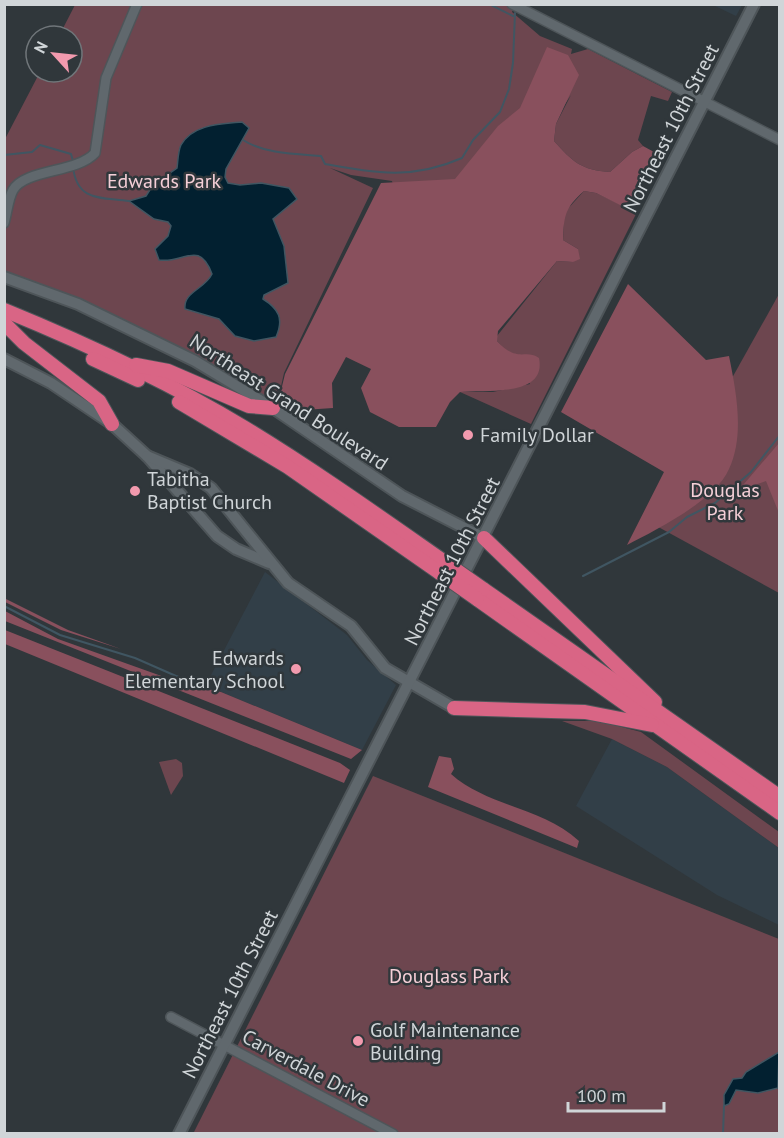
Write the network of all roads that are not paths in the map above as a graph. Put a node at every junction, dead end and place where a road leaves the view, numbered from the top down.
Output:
1 (137, 4) edge
2 (512, 4) edge
3 (754, 4) edge
4 (705, 103) junction
5 (780, 140) edge
6 (4, 223) edge
7 (4, 277) edge
8 (4, 310) edge
9 (4, 321) edge
10 (4, 359) edge
11 (120, 361) junction
12 (273, 408) junction
13 (112, 424) junction
14 (147, 456) junction
15 (484, 538) junction
16 (270, 564) junction
17 (443, 568) junction
18 (480, 594) junction
19 (409, 684) junction
20 (454, 708) joint
21 (678, 725) junction
22 (657, 727) junction
23 (780, 797) edge
24 (780, 813) edge
25 (171, 1017) dead end
26 (224, 1045) junction
27 (179, 1134) edge
28 (393, 1134) edge

1 - 6 street
2 - 4 street
3 - 4 main road, Northeast 10th Street
4 - 5 street
4 - 15 main road, Northeast 10th Street
7 - 12 main road, Northeast Grand Boulevard
8 - 11 highway
9 - 13 highway
9 - 17 highway
10 - 13 main road
11 - 12 highway
11 - 17 highway
12 - 15 main road, Northeast Grand Boulevard
13 - 14 main road
14 - 16 main road
14 - 16 main road
15 - 19 main road, Northeast 10th Street
15 - 21 highway
16 - 19 main road
17 - 18 highway, bridge
18 - 21 highway
18 - 22 highway
19 - 20 main road
19 - 26 main road, Northeast 10th Street
20 - 22 highway
21 - 23 highway
22 - 24 highway
25 - 26 street, Carverdale Drive
26 - 27 main road, Northeast 10th Street
26 - 28 street, Carverdale Drive

